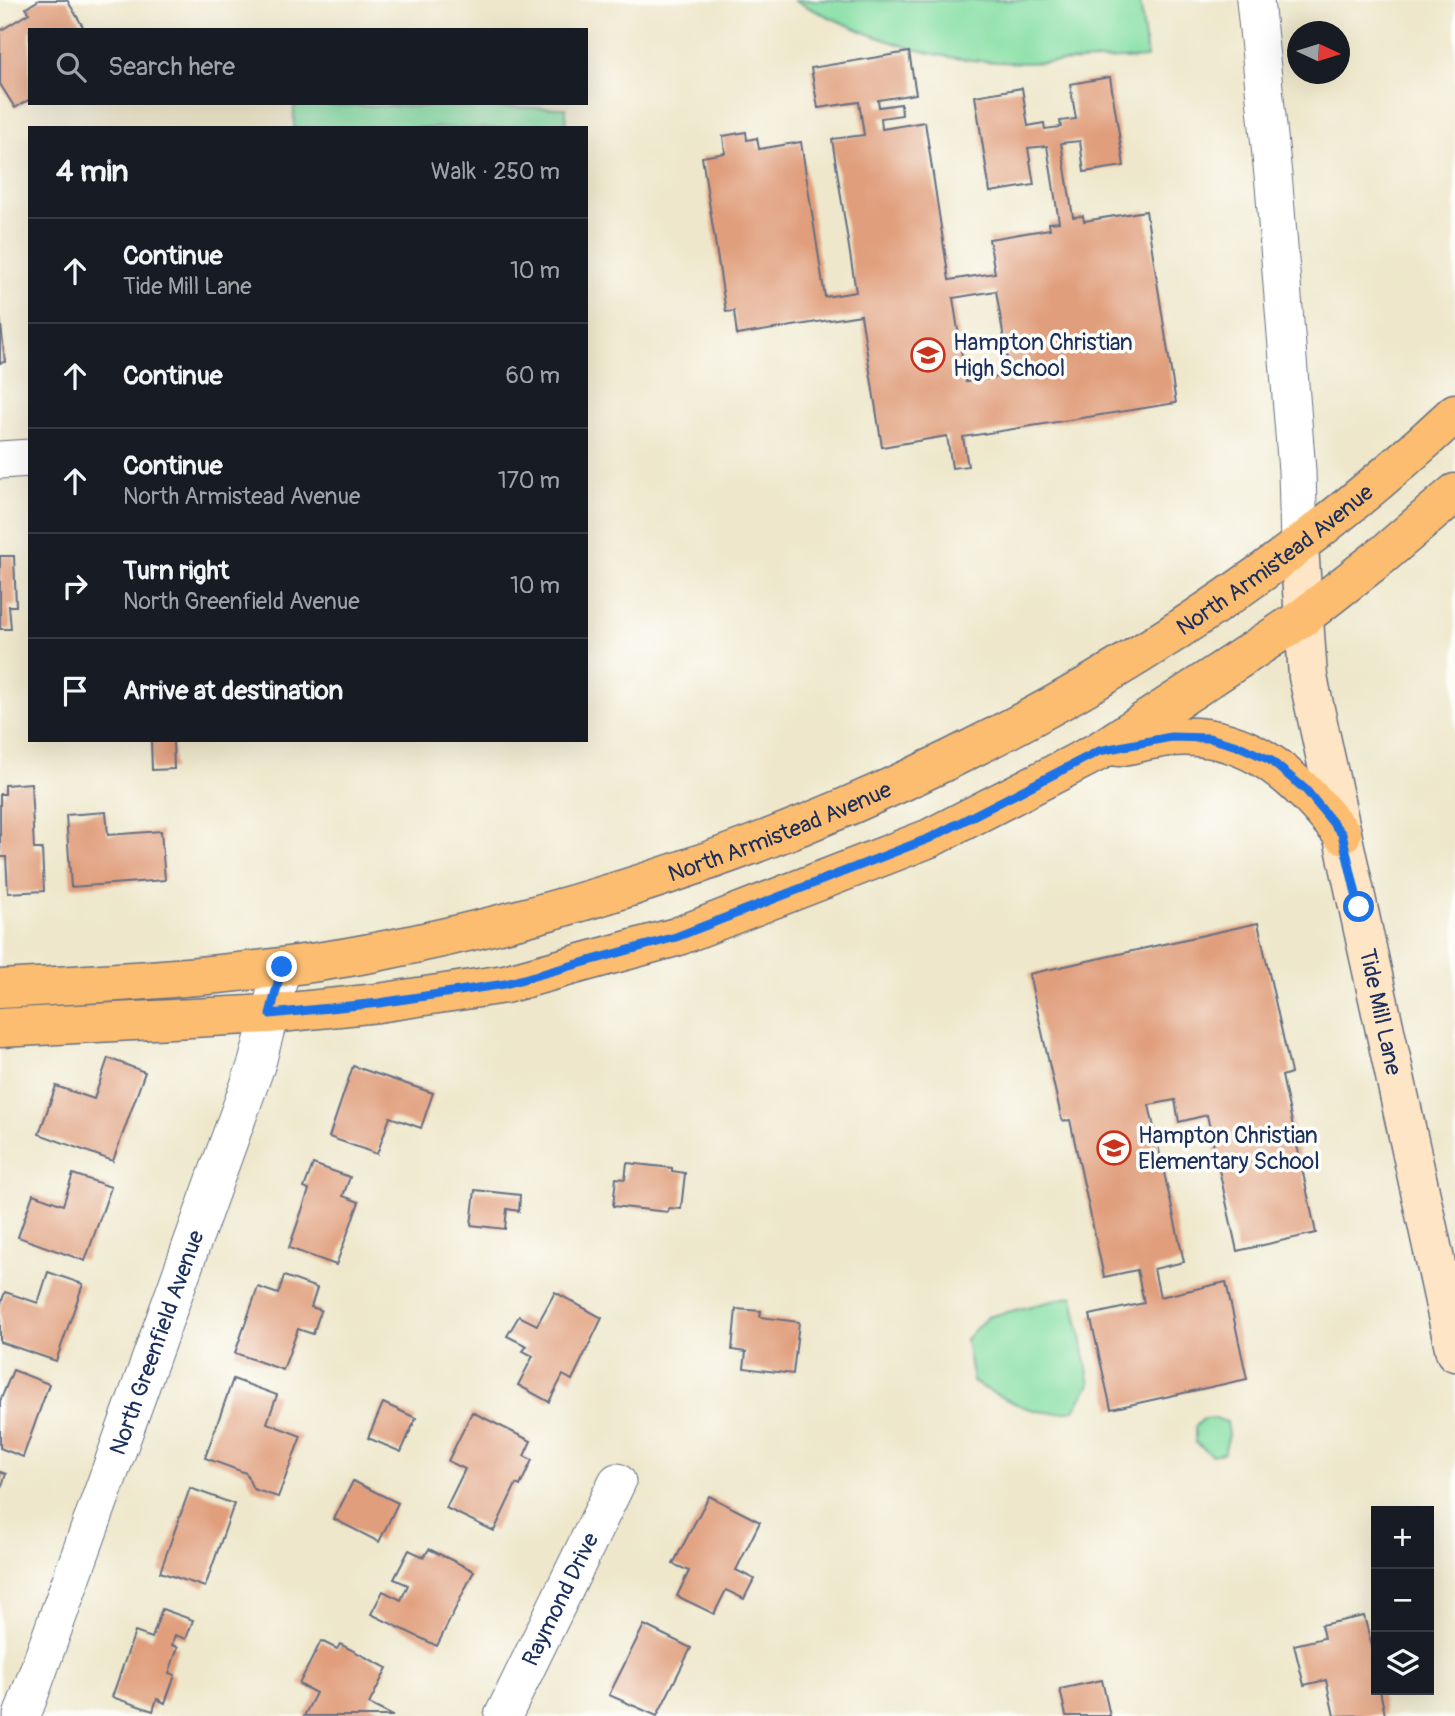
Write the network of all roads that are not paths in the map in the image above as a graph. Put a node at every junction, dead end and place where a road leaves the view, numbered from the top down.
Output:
1 (1255, 0) edge
2 (1455, 413) edge
3 (28, 458) edge
4 (0, 460) edge
5 (1455, 493) edge
6 (1299, 546) junction
7 (1302, 618) junction
8 (1099, 751) junction
9 (1342, 834) junction
10 (282, 967) junction
11 (0, 989) edge
12 (270, 1014) junction
13 (0, 1028) edge
14 (1455, 1352) edge
15 (617, 1482) dead end
16 (22, 1716) edge
17 (503, 1716) edge

1 - 6 street
2 - 6 main road, North Armistead Avenue
3 - 4 street
5 - 7 main road
6 - 7 street, Tide Mill Lane
6 - 10 main road, North Armistead Avenue
7 - 8 main road
7 - 9 street, Tide Mill Lane
8 - 9 main road
8 - 12 main road
9 - 14 street, Tide Mill Lane
10 - 11 main road, North Armistead Avenue
10 - 12 street, North Greenfield Avenue
12 - 13 main road
12 - 16 street, North Greenfield Avenue
15 - 17 street, Raymond Drive

